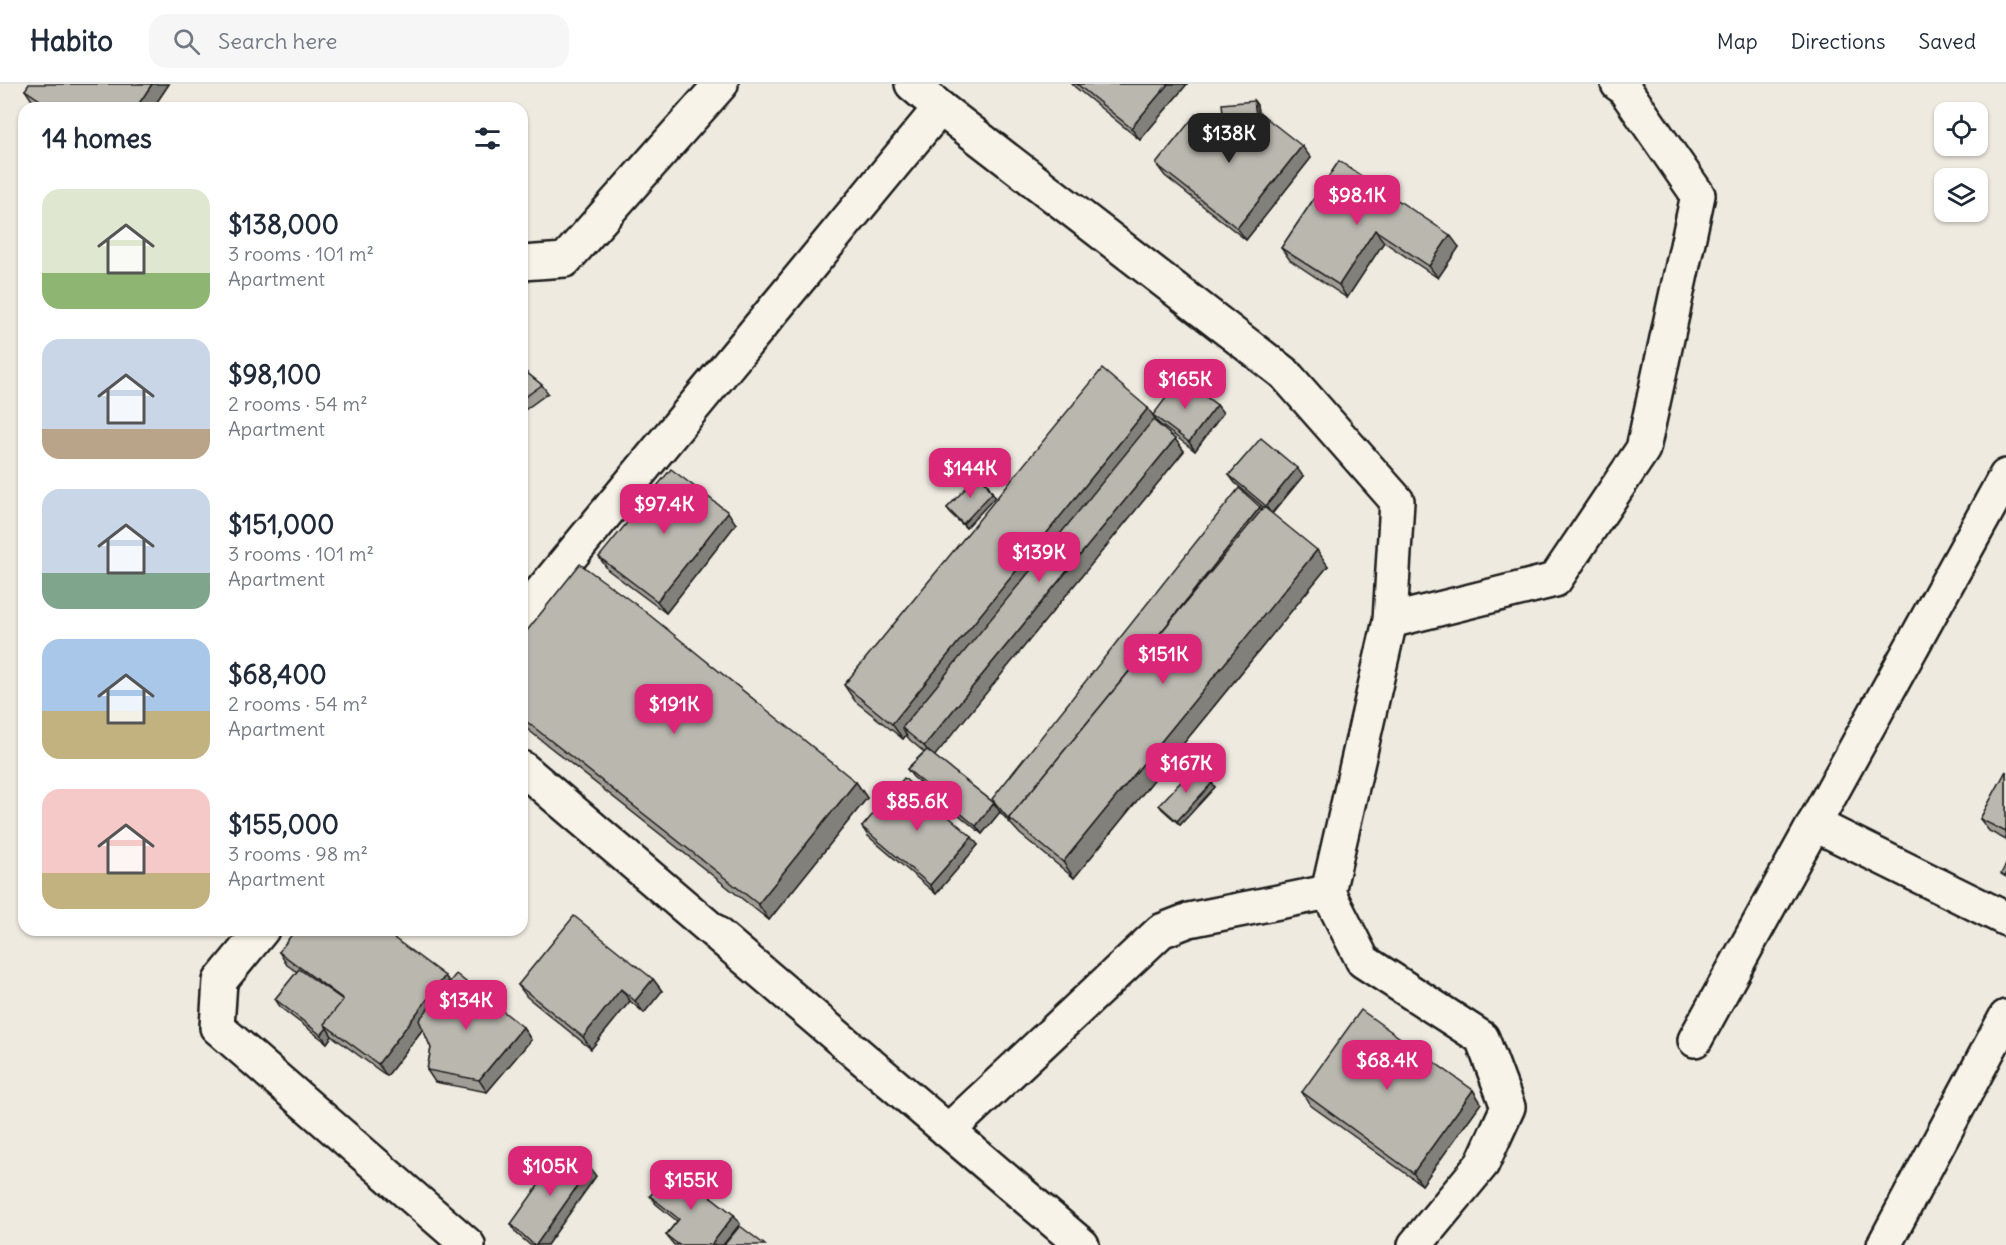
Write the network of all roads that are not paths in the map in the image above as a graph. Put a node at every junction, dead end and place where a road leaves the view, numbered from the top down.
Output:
1 (721, 84) edge
2 (912, 84) edge
3 (1618, 84) edge
4 (940, 108) junction
5 (528, 262) edge
6 (2006, 476) edge
7 (528, 608) edge
8 (1390, 621) junction
9 (528, 773) edge
10 (1814, 824) junction
11 (1328, 892) junction
12 (2006, 919) edge
13 (257, 936) edge
14 (2006, 1017) edge
15 (1695, 1040) dead end
16 (948, 1131) junction
17 (468, 1245) edge
18 (1082, 1245) edge
19 (1415, 1245) edge
20 (1884, 1245) edge

1 - 5 street
2 - 4 street
3 - 8 street
4 - 7 street
4 - 8 street
6 - 10 street
8 - 11 street
9 - 16 street
10 - 12 street
10 - 15 street
11 - 16 street
11 - 19 street
13 - 17 street
14 - 20 street
16 - 18 street

